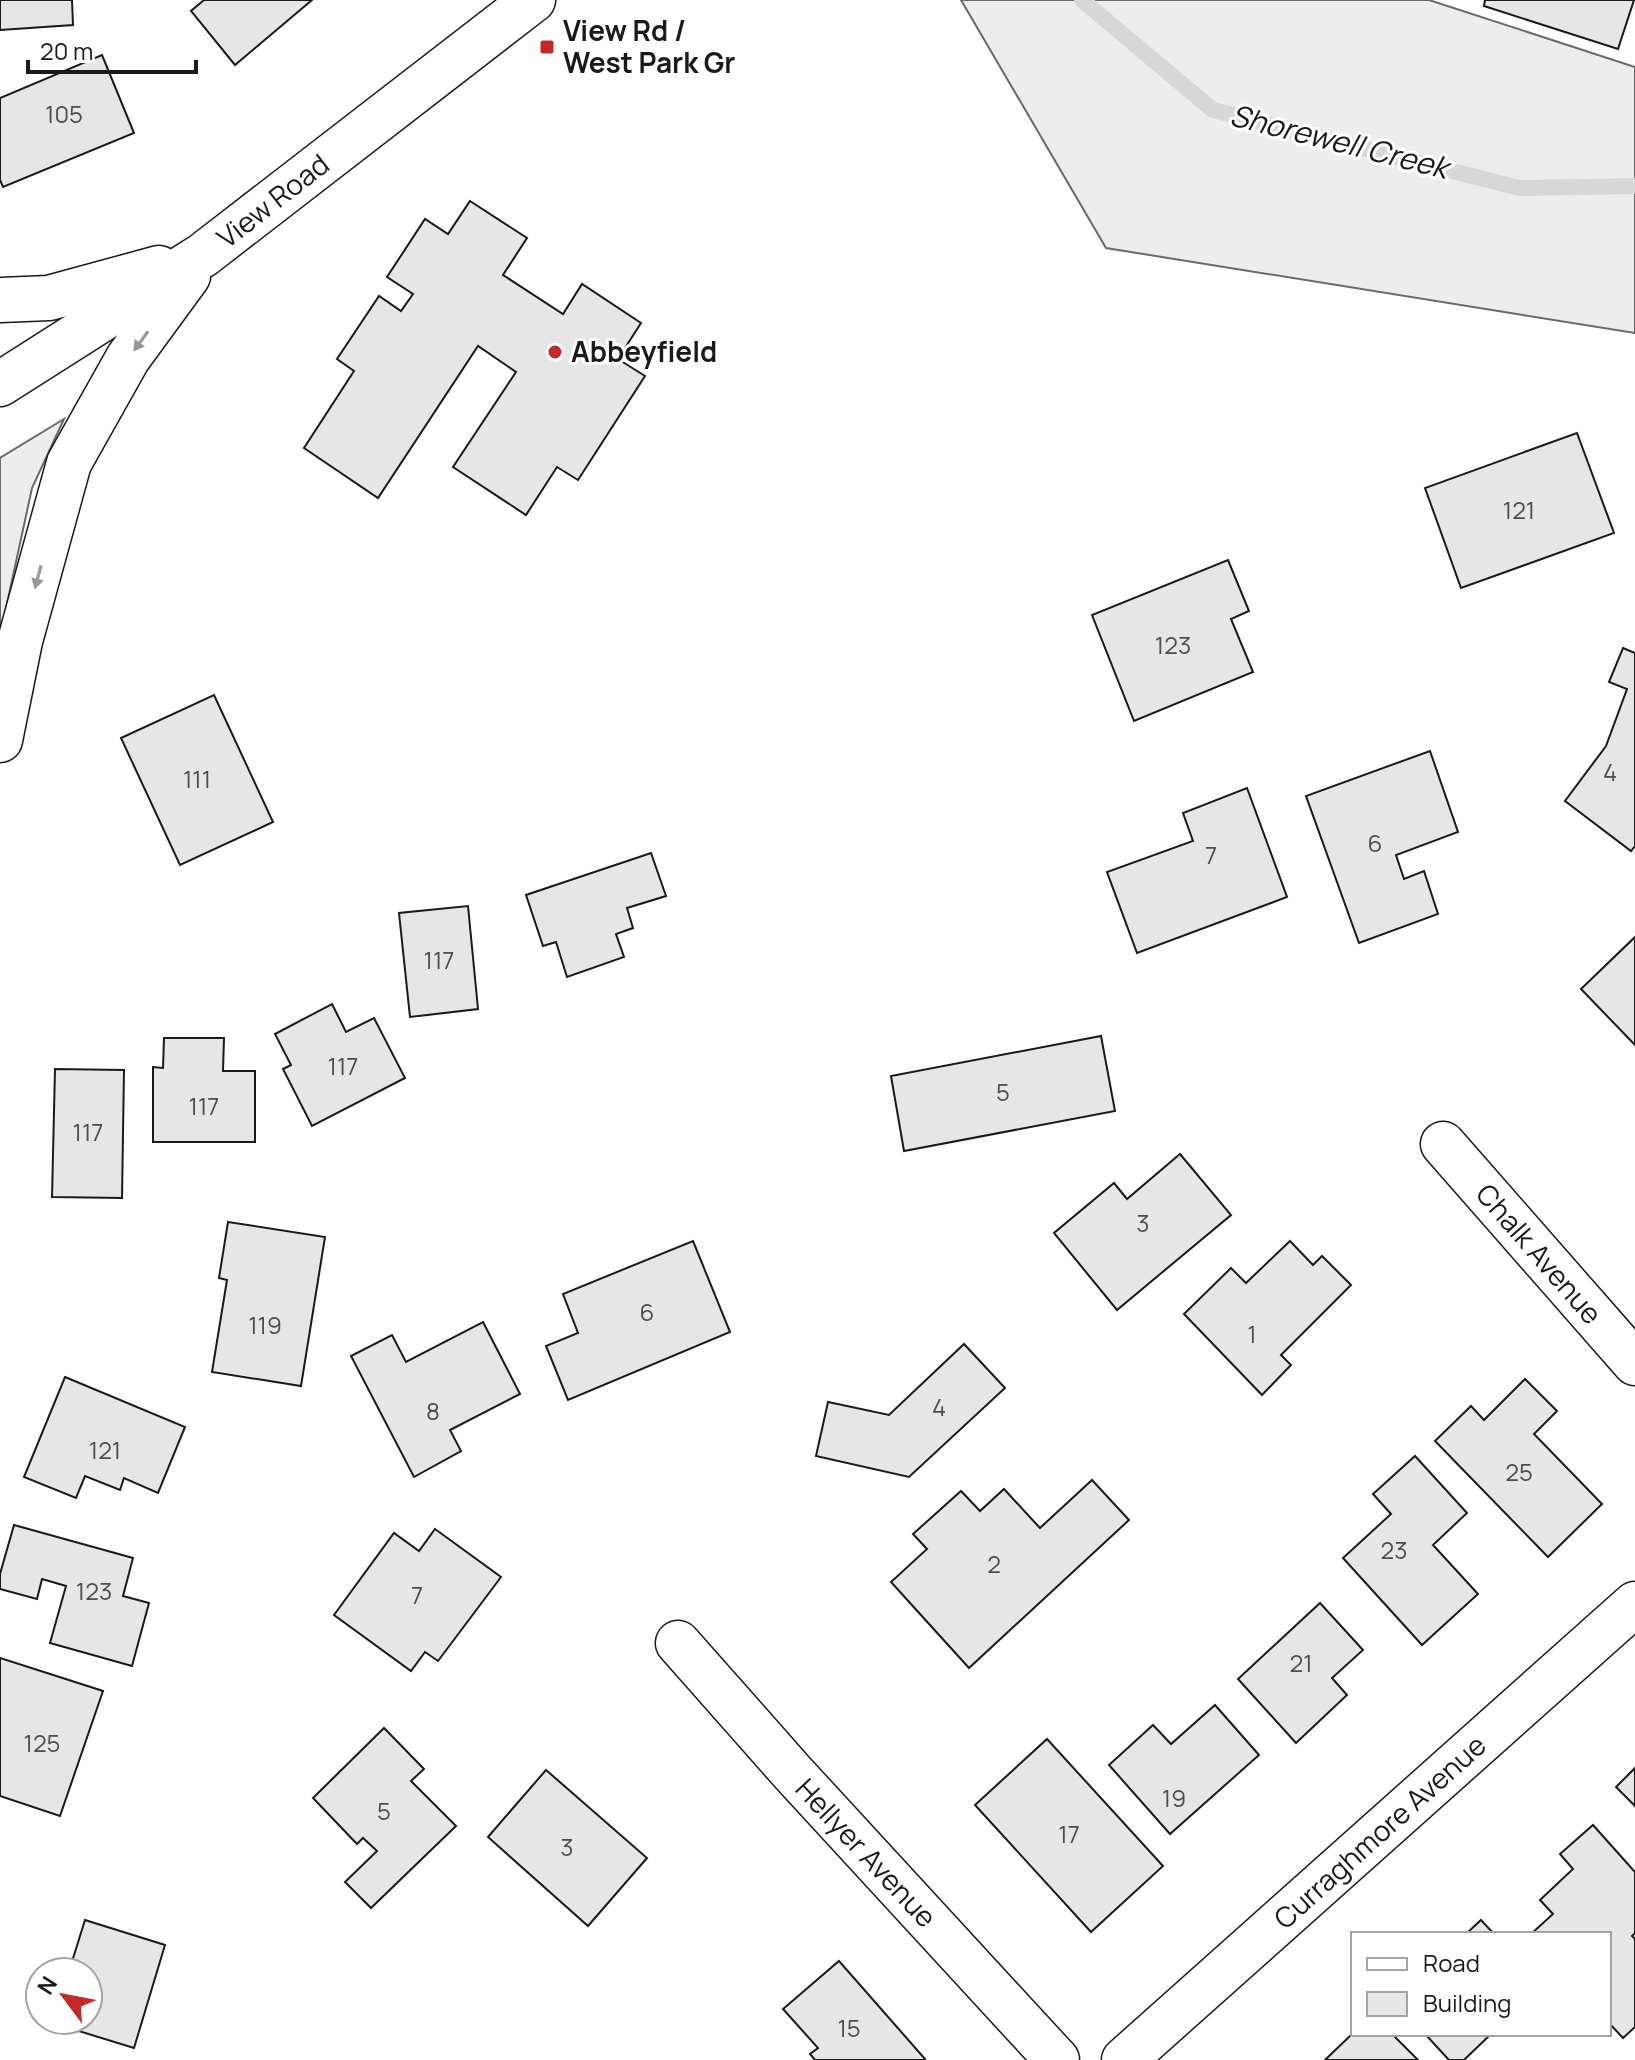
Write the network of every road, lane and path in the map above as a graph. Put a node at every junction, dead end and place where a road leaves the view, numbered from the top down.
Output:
1 (533, 0) edge
2 (203, 255) junction
3 (0, 300) edge
4 (0, 384) edge
5 (0, 740) edge
6 (1443, 1144) dead end
7 (1635, 1363) edge
8 (1635, 1604) edge
9 (678, 1643) dead end
10 (1057, 2060) edge
11 (1124, 2060) edge

1 - 2 street, View Road
2 - 3 street
2 - 4 street, View Road
2 -> 5 street
6 - 7 street, Chalk Avenue
8 - 11 street, Curraghmore Avenue
9 - 10 street, Hellyer Avenue

